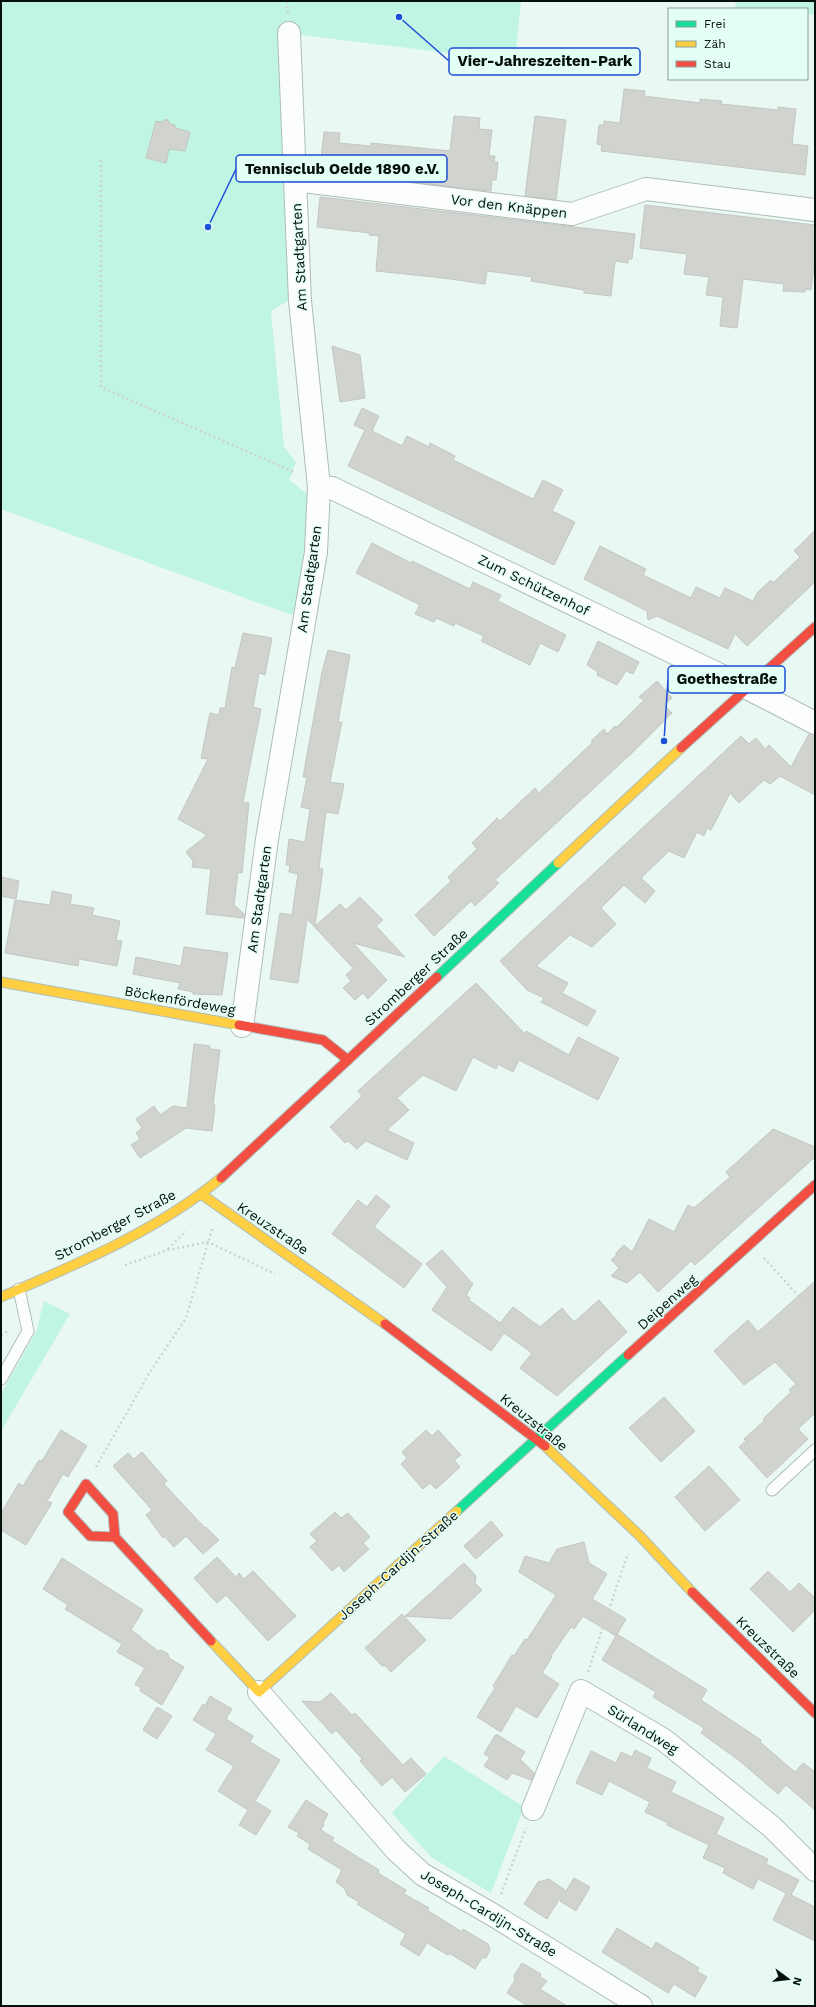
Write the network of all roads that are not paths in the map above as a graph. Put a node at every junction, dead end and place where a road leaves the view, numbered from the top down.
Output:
1 (289, 33) dead end
2 (295, 180) junction
3 (815, 210) edge
4 (319, 487) junction
5 (815, 627) edge
6 (747, 688) junction
7 (815, 723) edge
8 (1, 982) edge
9 (242, 1026) junction
10 (348, 1060) junction
11 (815, 1185) edge
12 (200, 1194) junction
13 (19, 1289) junction
14 (1, 1297) edge
15 (1, 1379) edge
16 (537, 1439) junction
17 (815, 1450) edge
18 (772, 1490) dead end
19 (115, 1537) junction
20 (259, 1692) junction
21 (815, 1713) edge
22 (533, 1809) road end
23 (815, 1870) edge
24 (641, 2006) edge

1 - 2 street, Am Stadtgarten
2 - 3 street, Vor den Knäppen
2 - 4 street, Am Stadtgarten
4 - 6 street, Zum Schützenhof
4 - 9 street, Am Stadtgarten
5 - 6 street, Stromberger Straße
6 - 7 street, Zum Schützenhof
6 - 10 street, Stromberger Straße
8 - 9 street, Böckenfördeweg
9 - 10 street, Böckenfördeweg
10 - 12 street, Stromberger Straße
11 - 16 street, Deipenweg
12 - 13 street, Stromberger Straße
12 - 16 street, Kreuzstraße
13 - 14 street, Stromberger Straße
13 - 15 lane
16 - 20 street, Joseph-Cardijn-Straße
16 - 21 street, Kreuzstraße
17 - 18 lane
19 - 19 street
19 - 20 street, Joseph-Cardijn-Straße
20 - 24 street, Joseph-Cardijn-Straße
22 - 23 street, Sürlandweg

